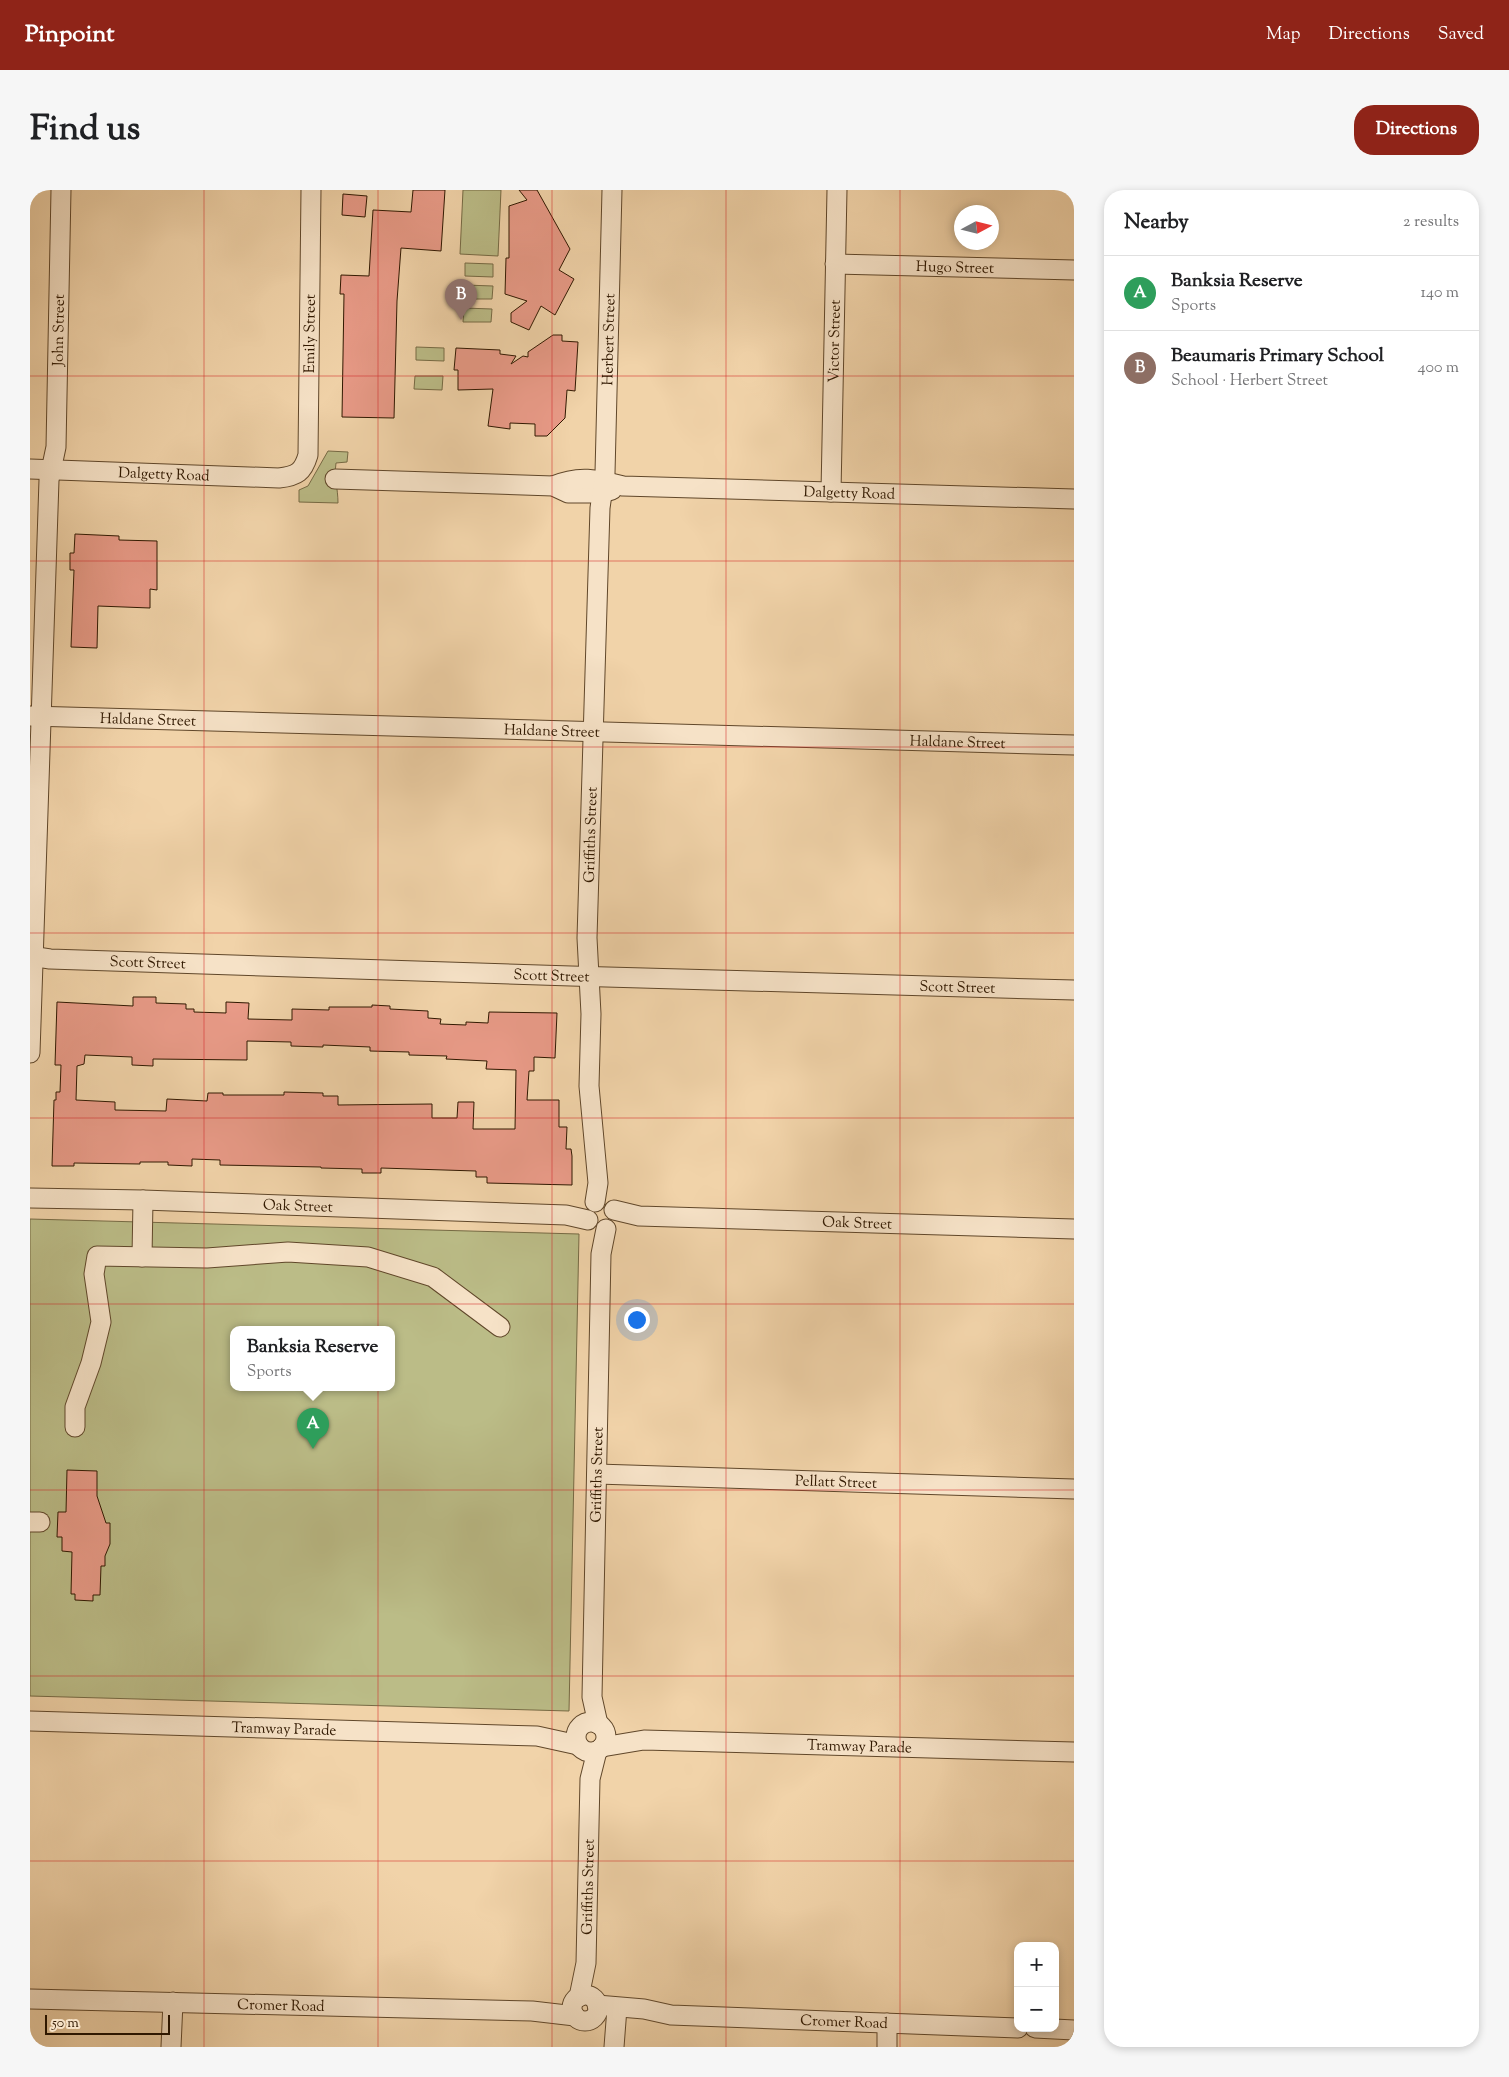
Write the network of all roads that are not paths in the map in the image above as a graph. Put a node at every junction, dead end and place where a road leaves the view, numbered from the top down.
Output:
1 (61, 190) edge
2 (311, 190) edge
3 (612, 190) edge
4 (837, 190) edge
5 (835, 264) junction
6 (1074, 270) edge
7 (30, 469) edge
8 (52, 470) junction
9 (298, 473) joint
10 (335, 479) dead end
11 (602, 487) junction
12 (831, 492) junction
13 (1074, 499) edge
14 (35, 716) edge
15 (593, 731) junction
16 (1074, 744) edge
17 (32, 956) edge
18 (589, 977) junction
19 (1074, 990) edge
20 (30, 1053) edge
21 (30, 1198) edge
22 (143, 1200) junction
23 (601, 1215) junction
24 (1074, 1229) edge
25 (142, 1256) junction
26 (500, 1327) dead end
27 (75, 1427) dead end
28 (596, 1474) junction
29 (1074, 1489) edge
30 (30, 1721) edge
31 (591, 1737) junction
32 (1074, 1752) edge
33 (30, 1999) edge
34 (173, 2002) junction
35 (585, 2006) junction
36 (621, 2014) junction
37 (888, 2023) junction
38 (1014, 2028) edge
39 (1059, 2029) edge
40 (1074, 2030) edge
41 (171, 2047) edge
42 (614, 2047) edge
43 (622, 2047) edge
44 (887, 2047) edge

1 - 8 street, John Street
2 - 9 street, Emily Street
3 - 11 street, Herbert Street
4 - 5 street, Victor Street
5 - 6 street, Hugo Street
5 - 12 street, Victor Street
7 - 8 street, Dalgetty Road
8 - 9 street, Dalgetty Road
8 - 14 street, John Street
10 - 11 street, Dalgetty Road
11 - 12 street, Dalgetty Road
11 - 15 street, Griffiths Street
12 - 13 street, Dalgetty Road
14 - 15 street, Haldane Street
14 - 17 street, John Street
15 - 16 street, Haldane Street
15 - 18 street, Griffiths Street
17 - 18 street, Scott Street
17 - 20 street, John Street
18 - 19 street, Scott Street
18 - 23 street, Griffiths Street
21 - 22 street, Oak Street
22 - 23 street, Oak Street
22 - 25 street
23 - 24 street, Oak Street
23 - 28 street, Griffiths Street
25 - 26 street
25 - 27 street
28 - 29 street, Pellatt Street
28 - 31 street, Griffiths Street
30 - 31 street, Tramway Parade
31 - 32 street, Tramway Parade
31 - 35 street, Griffiths Street
33 - 34 street, Cromer Road
34 - 35 street, Cromer Road
34 - 41 street
35 - 36 street, Cromer Road
36 - 37 street, Cromer Road
36 - 42 street
36 - 43 street
37 - 38 street, Cromer Road
37 - 44 street
39 - 40 street

